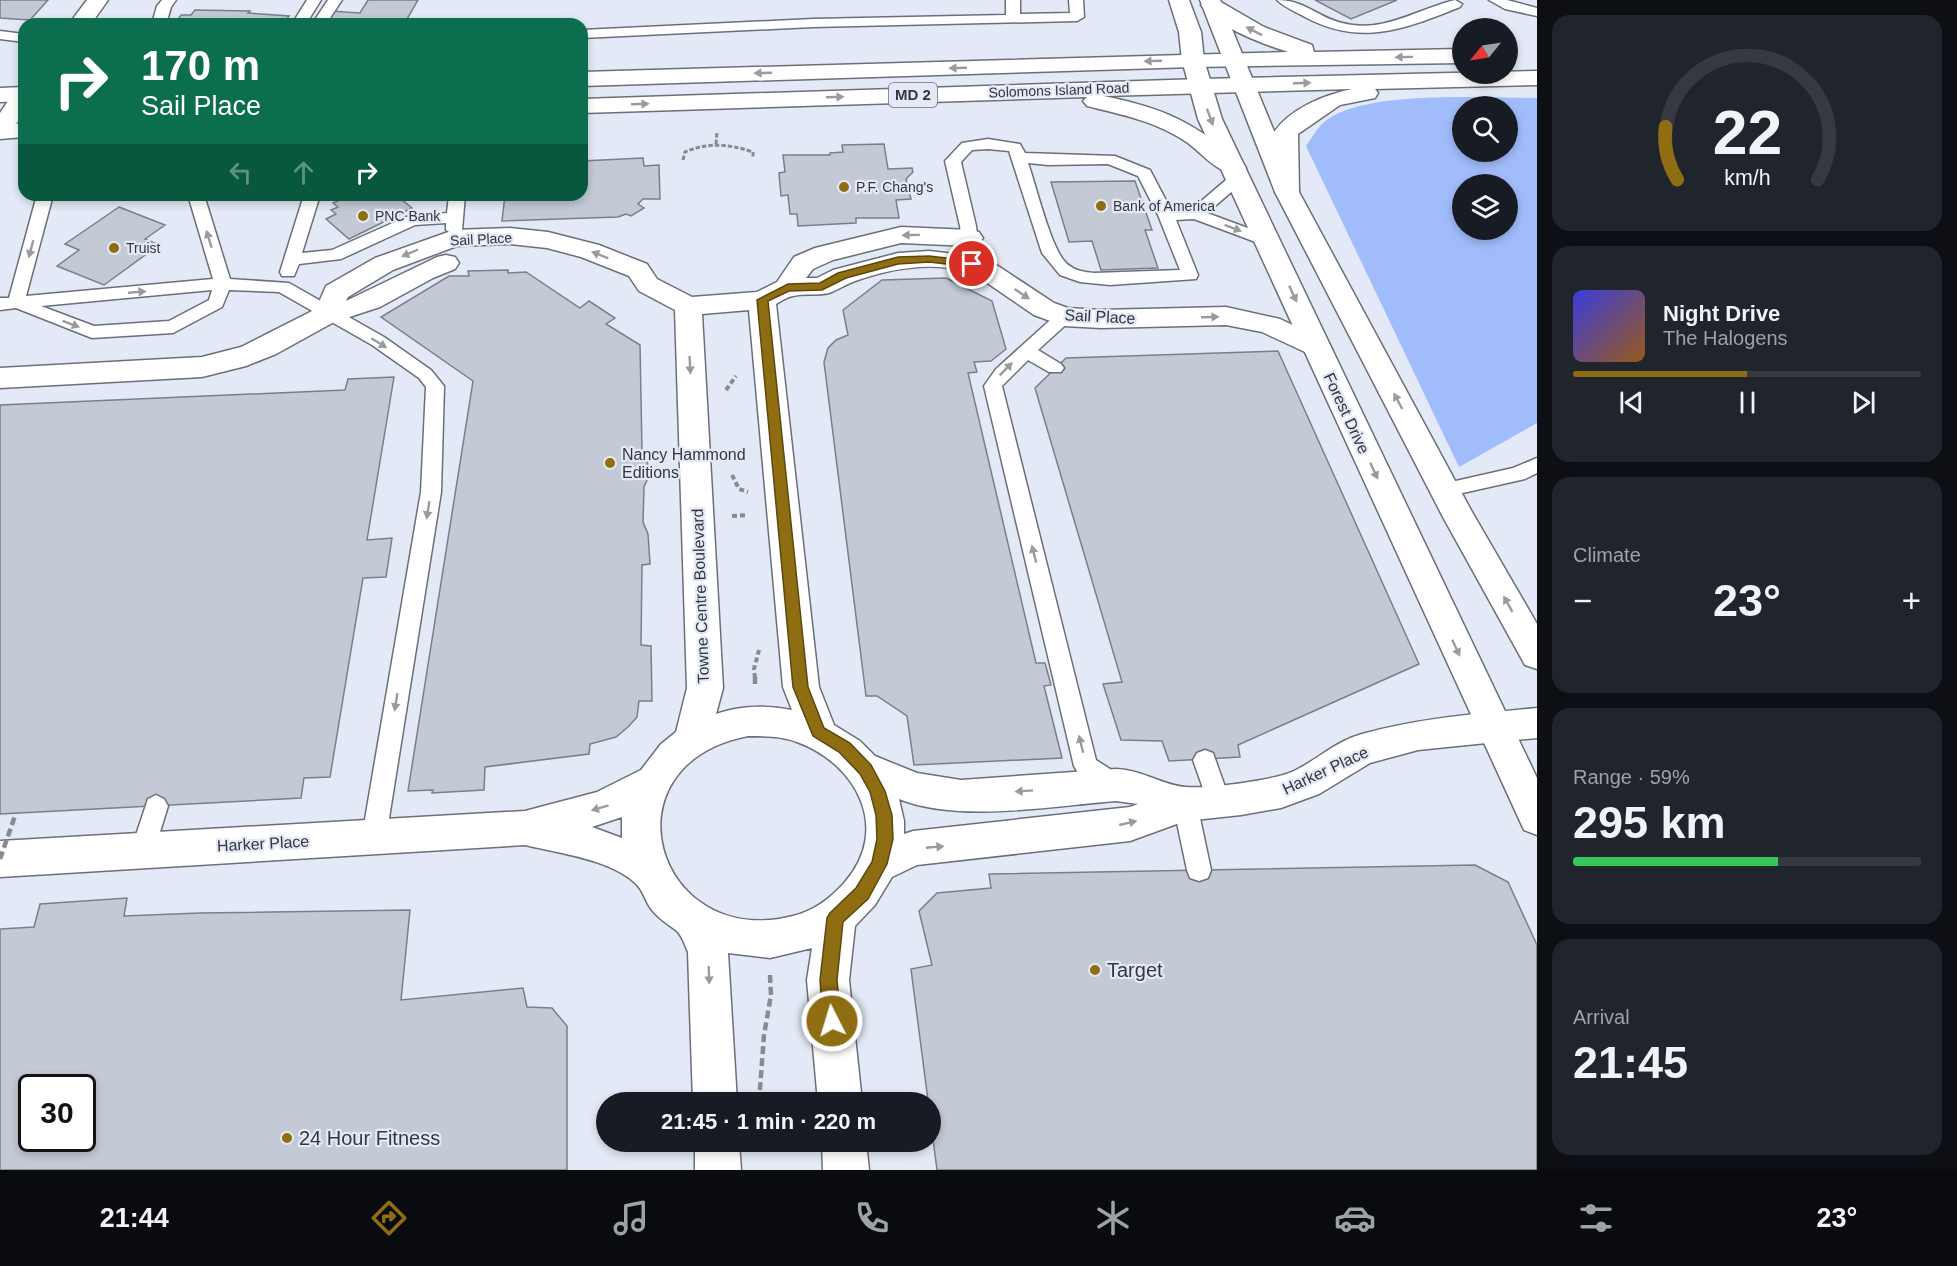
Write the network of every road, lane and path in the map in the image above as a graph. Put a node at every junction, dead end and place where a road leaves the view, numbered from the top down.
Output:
1 (98, 0) edge
2 (169, 0) edge
3 (314, 0) edge
4 (335, 0) edge
5 (1013, 0) edge
6 (1076, 0) edge
7 (1179, 0) edge
8 (1284, 0) edge
9 (1496, 0) edge
10 (1211, 3) edge
11 (1455, 4) dead end
12 (1537, 12) edge
13 (84, 18) edge
14 (161, 18) edge
15 (303, 18) edge
16 (323, 18) edge
17 (1013, 18) junction
18 (588, 34) edge
19 (0, 36) edge
20 (18, 38) edge
21 (1452, 56) edge
22 (1329, 58) junction
23 (1232, 59) junction
24 (1197, 73) junction
25 (1537, 78) edge
26 (588, 79) edge
27 (1434, 79) junction
28 (1243, 85) junction
29 (1055, 92) junction
30 (18, 94) edge
31 (0, 95) edge
32 (18, 103) edge
33 (588, 106) edge
34 (18, 130) edge
35 (0, 131) edge
36 (717, 132) dead end
37 (716, 144) junction
38 (1019, 157) junction
39 (753, 158) dead end
40 (683, 160) dead end
41 (1237, 172) junction
42 (1287, 192) junction
43 (43, 201) edge
44 (198, 201) edge
45 (310, 201) edge
46 (456, 201) edge
47 (1196, 214) junction
48 (1166, 215) junction
49 (454, 228) junction
50 (970, 238) junction
51 (1269, 242) junction
52 (292, 259) junction
53 (986, 270) junction
54 (223, 284) junction
55 (648, 285) junction
56 (283, 287) junction
57 (775, 294) junction
58 (8, 304) edge
59 (688, 306) junction
60 (328, 314) junction
61 (1064, 317) junction
62 (1318, 349) junction
63 (1026, 351) junction
64 (1055, 368) dead end
65 (0, 378) edge
66 (1537, 465) edge
67 (1445, 490) junction
68 (1537, 655) edge
69 (1537, 723) edge
70 (1493, 728) junction
71 (819, 732) junction
72 (692, 740) junction
73 (1204, 759) dead end
74 (866, 770) junction
75 (652, 782) junction
76 (1116, 785) junction
77 (1201, 802) junction
78 (156, 806) dead end
79 (16, 813) dead end
80 (1537, 818) edge
81 (525, 828) junction
82 (374, 837) junction
83 (143, 850) junction
84 (0, 859) edge
85 (879, 864) junction
86 (1199, 870) dead end
87 (649, 871) junction
88 (836, 918) junction
89 (693, 920) junction
90 (770, 972) dead end
91 (715, 1092) edge
92 (759, 1092) edge
93 (839, 1092) edge
94 (717, 1152) edge
95 (845, 1152) edge
96 (718, 1170) edge
97 (846, 1170) edge

1 - 13 main road
2 - 14 lane
3 - 15 lane
4 - 16 lane
5 - 17 lane
6 - 17 lane
7 - 24 main road, Forest Drive
8 - 11 lane
9 - 12 lane
22 -> 10 main road
10 - 23 main road
17 - 18 lane
19 - 20 lane
21 -> 22 main road, Solomons Island Road / MD 2
22 - 23 main road, Solomons Island Road / MD 2
23 - 24 main road, Solomons Island Road / MD 2
23 - 28 main road
24 -> 26 main road, Solomons Island Road / MD 2
24 - 28 main road, Solomons Island Road / MD 2
24 - 29 main road, Solomons Island Road / MD 2
24 -> 41 main road, Forest Drive
25 - 27 main road, Solomons Island Road / MD 2
28 -> 27 main road, Solomons Island Road / MD 2
27 - 42 main road
28 - 42 main road
33 -> 29 main road, Solomons Island Road / MD 2
29 - 41 main road
30 - 31 main road
32 - 35 main road
34 - 35 main road
36 - 37 path
37 - 39 path
37 - 40 path
38 - 48 lane
38 - 48 lane
38 - 50 lane
41 - 47 lane
41 - 51 main road, Forest Drive
67 -> 42 main road
43 -> 58 lane
54 -> 44 lane
45 - 52 lane
46 - 49 lane
47 - 48 lane
47 -> 51 lane
49 - 52 lane
55 -> 49 main road, Sail Place
49 -> 60 main road, Sail Place
50 - 53 lane
50 -> 57 main road
51 -> 62 main road, Forest Drive
52 - 56 lane
53 - 57 main road, Sail Place
53 -> 61 main road, Sail Place
54 - 56 lane
58 -> 54 lane
58 -> 54 lane
55 - 59 main road, Sail Place
55 - 60 main road, Sail Place
56 - 60 lane
57 - 59 main road, Sail Place
57 - 71 main road
59 -> 72 main road, Towne Centre Boulevard
60 - 65 main road, Sail Place
60 -> 82 lane
61 -> 62 main road, Sail Place
61 - 63 lane
62 -> 70 main road, Forest Drive
63 - 64 lane
76 -> 63 lane
66 - 67 lane
68 -> 67 main road
69 - 70 main road, Harker Place
70 - 77 main road, Harker Place
70 - 80 main road, Forest Drive
71 - 72 main road
71 - 74 main road
72 - 75 main road
73 - 77 lane
76 -> 74 main road, Harker Place
74 - 85 main road
75 -> 81 main road, Harker Place
75 - 87 main road
76 - 77 main road, Harker Place
85 -> 77 main road, Harker Place
77 - 86 lane
78 - 83 lane
79 - 84 path, bridge
81 - 82 main road, Harker Place
81 - 87 main road, Harker Place
82 - 83 main road, Harker Place
83 - 84 main road, Harker Place
85 - 88 main road
87 - 89 main road
88 - 89 main road
88 - 93 main road
89 -> 91 main road
90 - 92 path
94 - 96 main road
95 - 97 main road

